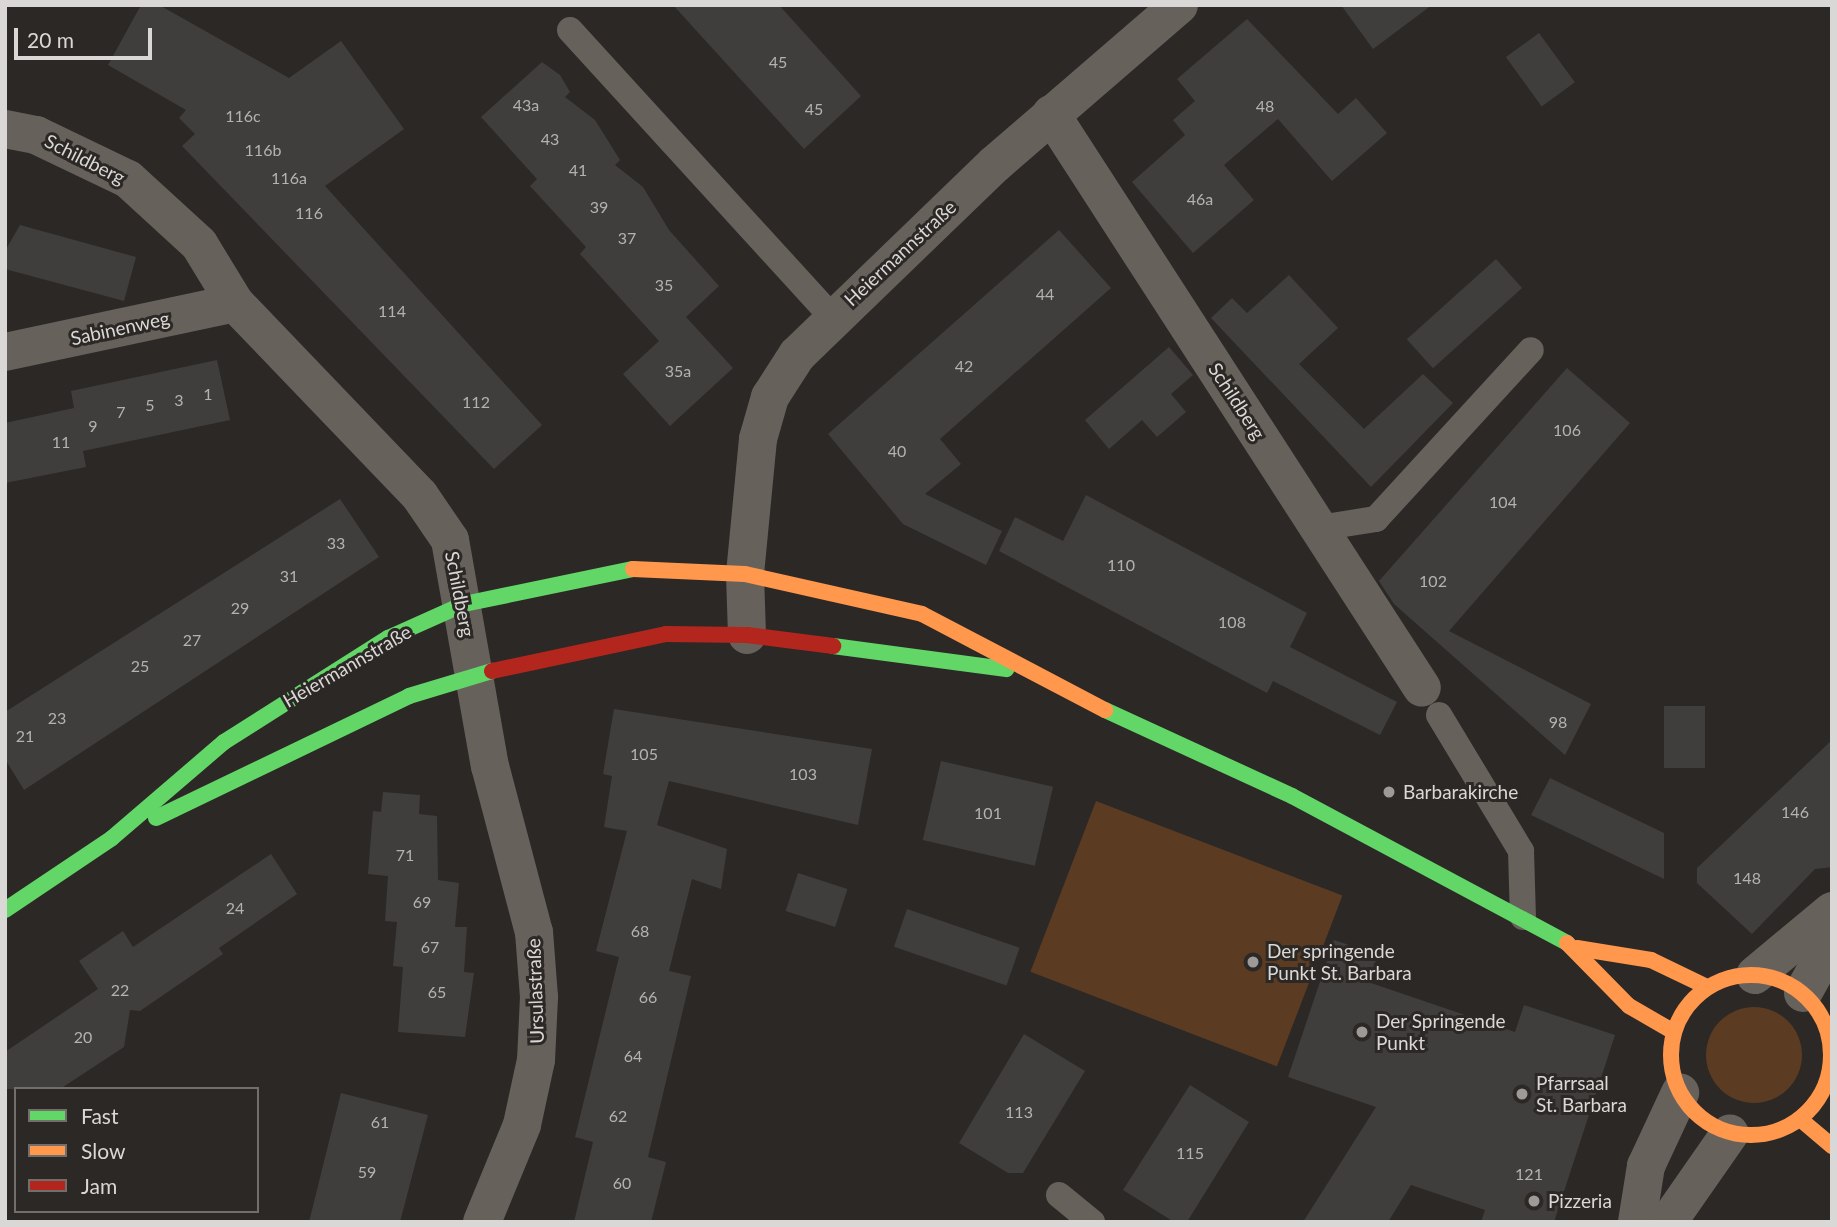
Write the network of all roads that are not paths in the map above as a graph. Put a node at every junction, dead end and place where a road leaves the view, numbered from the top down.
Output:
1 (1178, 6) edge
2 (570, 30) dead end
3 (1051, 114) junction
4 (5, 129) edge
5 (235, 303) junction
6 (832, 317) junction
7 (1531, 350) dead end
8 (5, 352) edge
9 (1319, 528) junction
10 (745, 574) junction
11 (464, 604) junction
12 (747, 635) junction
13 (1019, 670) junction
14 (475, 675) junction
15 (1431, 702) joint
16 (113, 838) junction
17 (5, 910) edge
18 (1832, 911) edge
19 (1523, 917) junction
20 (1832, 941) edge
21 (1577, 948) junction
22 (1755, 975) junction
23 (1707, 987) junction
24 (1803, 993) junction
25 (1674, 1032) junction
26 (1680, 1093) junction
27 (1800, 1119) junction
28 (1730, 1133) junction
29 (1832, 1146) edge
30 (1059, 1195) dead end
31 (482, 1222) edge
32 (1092, 1222) edge
33 (1637, 1222) edge
34 (1668, 1222) edge

1 - 3 street, Heiermannstraße
2 - 6 lane
3 - 6 street, Heiermannstraße
3 - 9 street, Schildberg
4 - 5 street, Schildberg
5 - 8 street, Sabinenweg
5 - 11 street, Schildberg
6 - 10 street, Heiermannstraße
7 - 9 lane
9 - 15 street, Schildberg
10 - 11 street, Heiermannstraße
10 - 12 street, Heiermannstraße
10 - 13 street
11 - 14 street, Schildberg
11 - 16 street, Heiermannstraße
12 - 13 street
12 - 14 street
13 - 19 street
14 - 16 street, Heiermannstraße
14 - 31 street, Ursulastraße
15 - 19 lane, Schildberg
16 - 17 street, Heiermannstraße
18 - 22 street
19 - 21 street
20 - 24 street
21 - 23 street
21 - 25 street
22 - 23 street
22 - 24 street
23 - 25 street
24 - 27 street
25 - 26 street
26 - 28 street
26 - 33 street
27 - 28 street
27 - 29 street
28 - 34 street
30 - 32 lane

